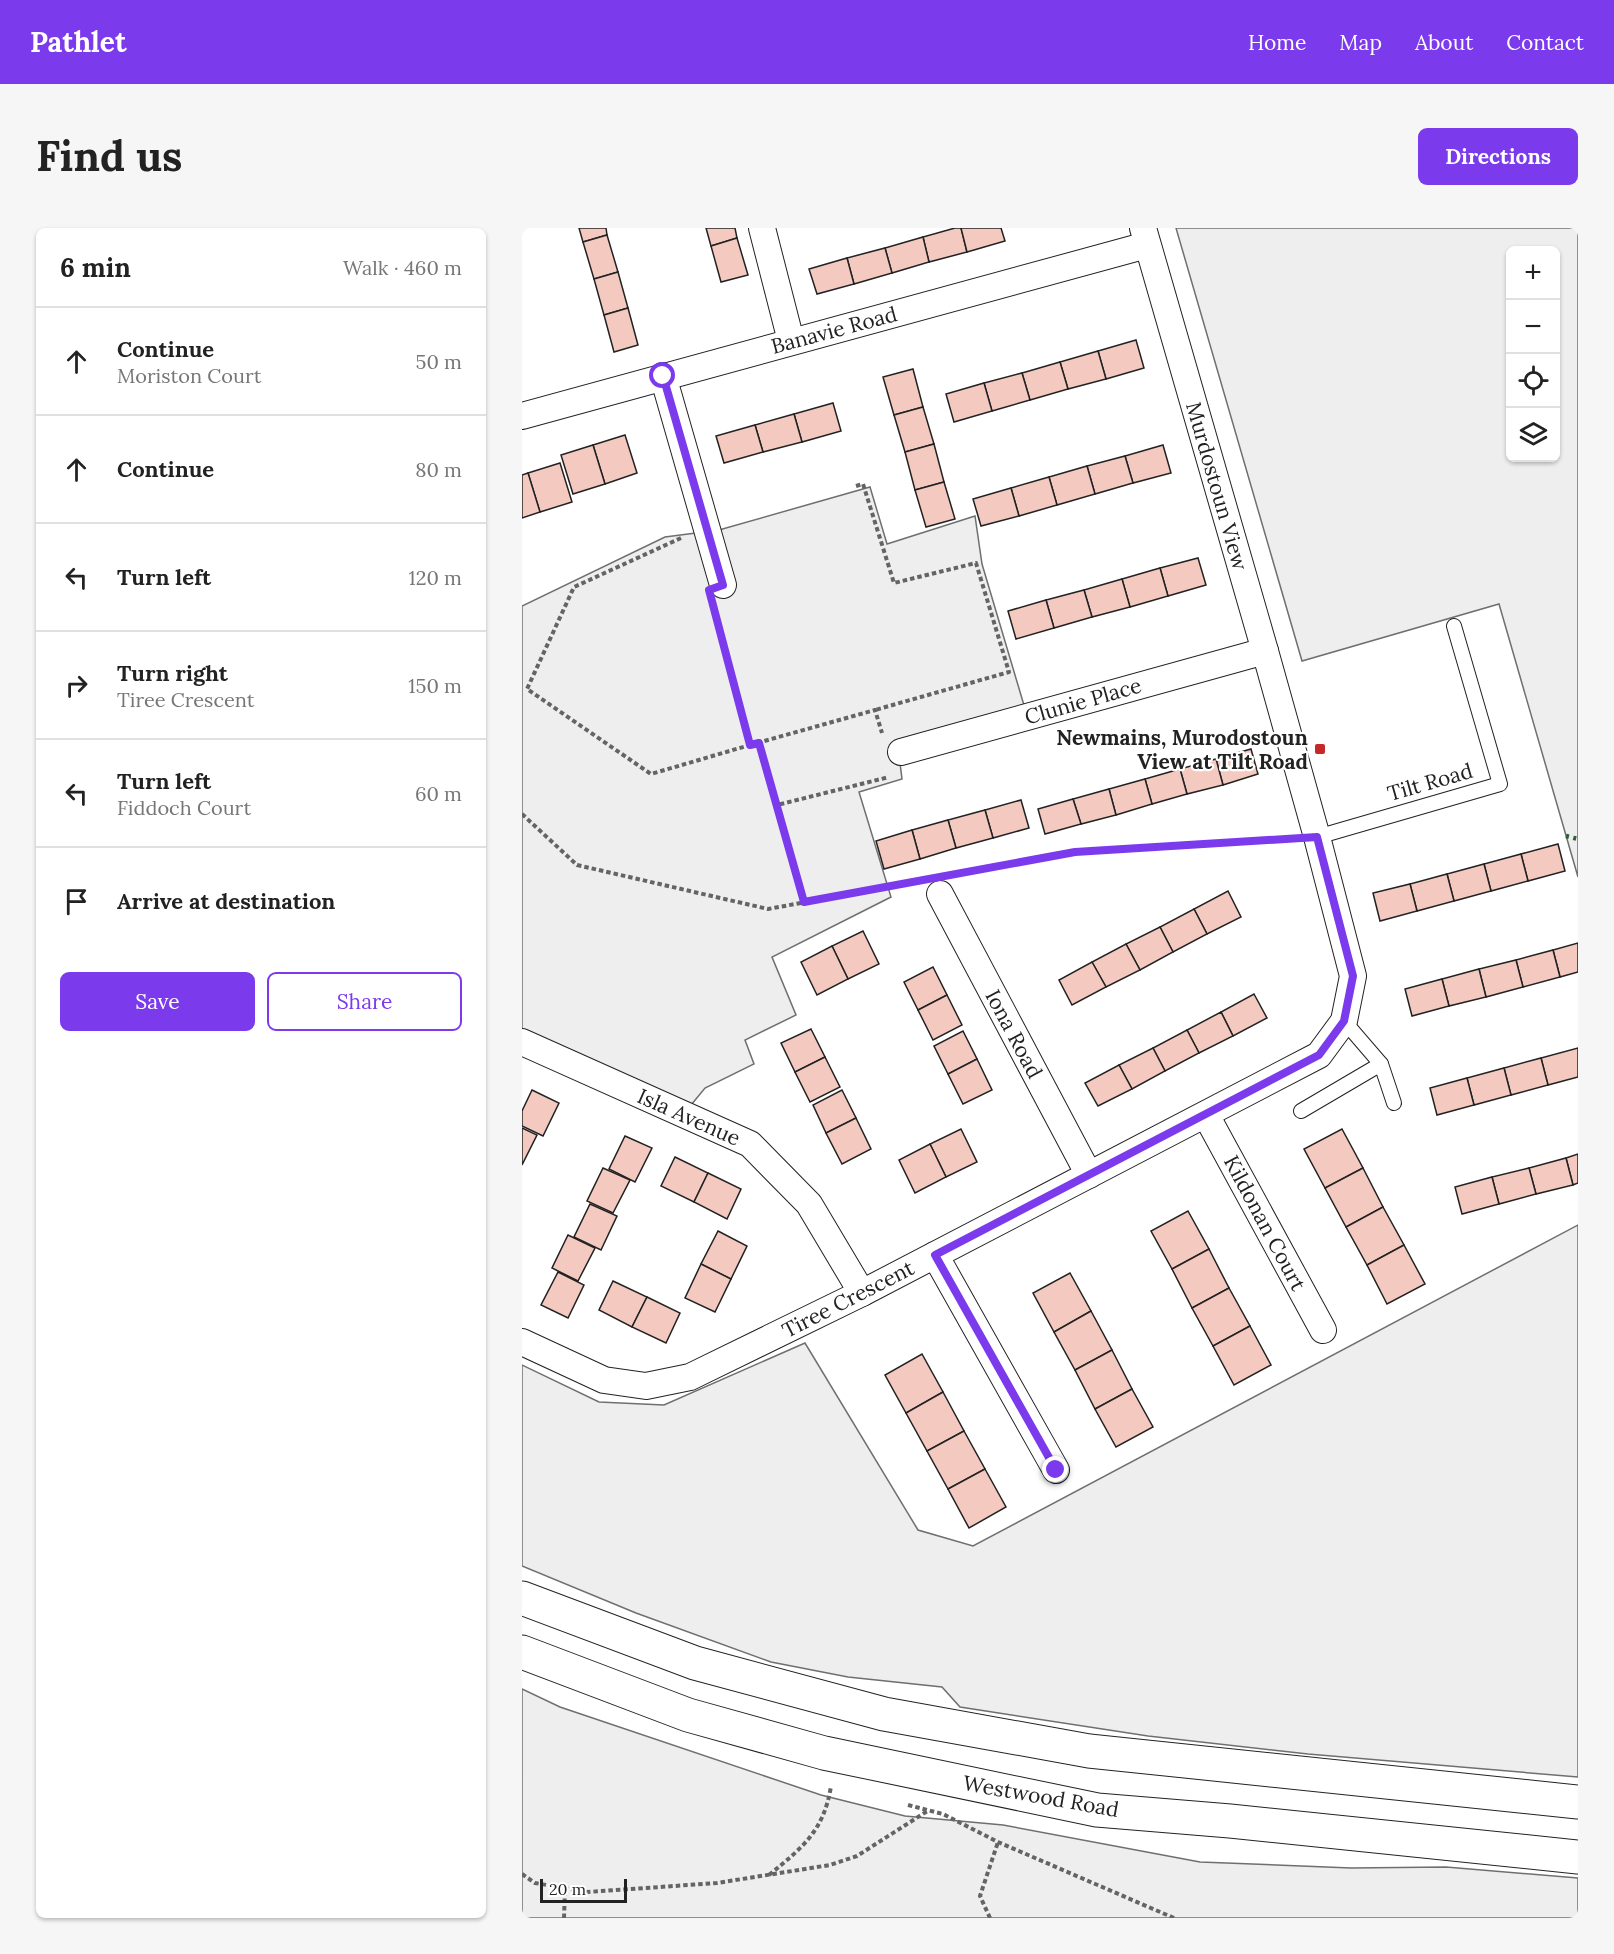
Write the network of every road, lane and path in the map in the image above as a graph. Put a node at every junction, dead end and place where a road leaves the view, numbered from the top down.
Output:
1 (762, 228) edge
2 (1145, 236) edge
3 (791, 341) junction
4 (663, 376) junction
5 (522, 416) edge
6 (856, 486) dead end
7 (708, 534) junction
8 (723, 585) joint
9 (1454, 626) dead end
10 (1265, 651) junction
11 (525, 690) edge
12 (875, 710) junction
13 (759, 743) junction
14 (1291, 744) joint
15 (750, 745) junction
16 (895, 754) junction
17 (777, 805) junction
18 (522, 814) edge
19 (1317, 837) junction
20 (938, 883) junction
21 (804, 902) junction
22 (1344, 1021) junction
23 (522, 1042) edge
24 (1382, 1064) junction
25 (1394, 1103) dead end
26 (1301, 1111) dead end
27 (1206, 1115) junction
28 (1089, 1175) junction
29 (935, 1255) junction
30 (862, 1293) junction
31 (1323, 1330) dead end
32 (522, 1342) edge
33 (1056, 1470) dead end
34 (522, 1598) edge
35 (522, 1652) edge
36 (842, 1788) dead end
37 (1578, 1802) edge
38 (907, 1805) dead end
39 (929, 1810) junction
40 (998, 1842) junction
41 (1578, 1857) edge
42 (522, 1874) edge
43 (768, 1875) junction
44 (565, 1888) junction
45 (564, 1918) edge
46 (990, 1918) edge
47 (1174, 1918) edge

1 - 3 street
2 - 3 street, Banavie Road
2 - 10 street, Murdostoun View
3 - 4 street, Banavie Road
4 - 5 street, Banavie Road
4 - 7 street
6 - 12 path
7 - 8 street
7 - 11 path
8 - 15 path
9 - 19 lane, Tilt Road
10 - 14 street, Murdostoun View
10 - 16 street, Clunie Place
11 - 15 path
12 - 13 path
12 - 16 path
13 - 15 path
13 - 17 path
14 - 19 street, Tiree Crescent
16 - 17 path
17 - 21 path
18 - 21 path
19 - 20 path
19 - 22 street, Tiree Crescent
20 - 21 path
20 - 28 street, Iona Road
22 - 24 lane
22 - 27 street, Tiree Crescent
23 - 30 street, Isla Avenue
24 - 25 lane
24 - 26 lane
27 - 28 street, Tiree Crescent
27 - 31 street, Kildonan Court
28 - 29 street, Tiree Crescent
29 - 30 street, Tiree Crescent
29 - 33 street
30 - 32 street, Tiree Crescent
34 - 37 main road
35 - 41 main road, Westwood Road
36 - 43 path
38 - 39 path
39 - 40 path
39 - 43 path
40 - 46 path
40 - 47 path
42 - 44 path
43 - 44 path
44 - 45 path

